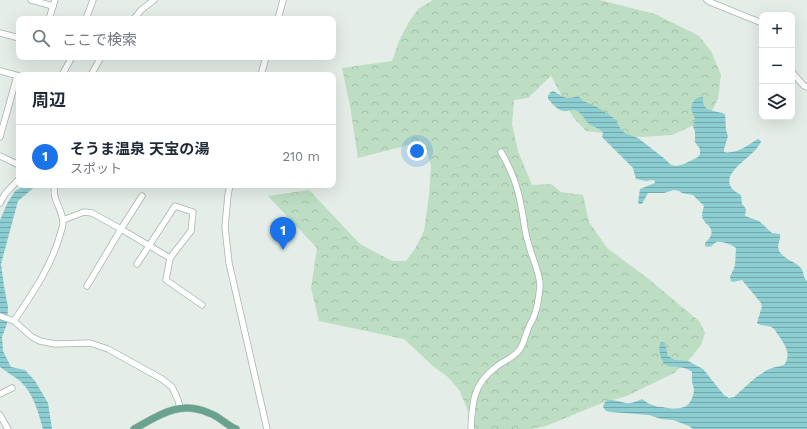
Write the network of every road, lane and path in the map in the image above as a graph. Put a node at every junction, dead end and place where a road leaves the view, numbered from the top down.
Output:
1 (31, 0) edge
2 (93, 0) edge
3 (154, 0) edge
4 (282, 0) edge
5 (707, 0) edge
6 (54, 3) edge
7 (50, 16) edge
8 (87, 16) edge
9 (136, 16) edge
10 (279, 16) edge
11 (759, 22) edge
12 (0, 33) edge
13 (16, 37) edge
14 (70, 60) edge
15 (99, 60) edge
16 (265, 60) edge
17 (0, 71) edge
18 (64, 72) edge
19 (93, 72) edge
20 (262, 72) edge
21 (16, 75) edge
22 (795, 76) edge
23 (16, 83) edge
24 (807, 88) edge
25 (0, 137) edge
26 (500, 152) dead end
27 (0, 156) edge
28 (16, 164) edge
29 (16, 182) edge
30 (54, 188) edge
31 (229, 188) edge
32 (142, 196) dead end
33 (0, 203) edge
34 (63, 220) junction
35 (121, 229) junction
36 (149, 246) junction
37 (170, 258) junction
38 (137, 264) dead end
39 (87, 286) dead end
40 (202, 305) dead end
41 (0, 316) edge
42 (13, 321) junction
43 (12, 388) dead end
44 (0, 394) edge
45 (180, 408) junction
46 (0, 415) edge
47 (8, 429) edge
48 (134, 429) edge
49 (236, 429) edge
50 (267, 429) edge
51 (472, 429) edge

1 - 6 street
2 - 8 street
3 - 9 street
4 - 10 street
5 - 11 street
6 - 7 street
12 - 13 street
14 - 18 street
15 - 19 street
16 - 20 street
17 - 21 street
22 - 24 street
23 - 25 street
26 - 51 street
27 - 28 street
29 - 33 street
30 - 34 street
31 - 50 street
32 - 35 street
34 - 35 street
34 - 42 street
35 - 36 street
35 - 39 street
36 - 37 street
36 - 37 street
36 - 38 street
37 - 40 street
41 - 42 street
42 - 45 street
43 - 44 street
45 - 48 main road
45 - 49 main road
46 - 47 street

